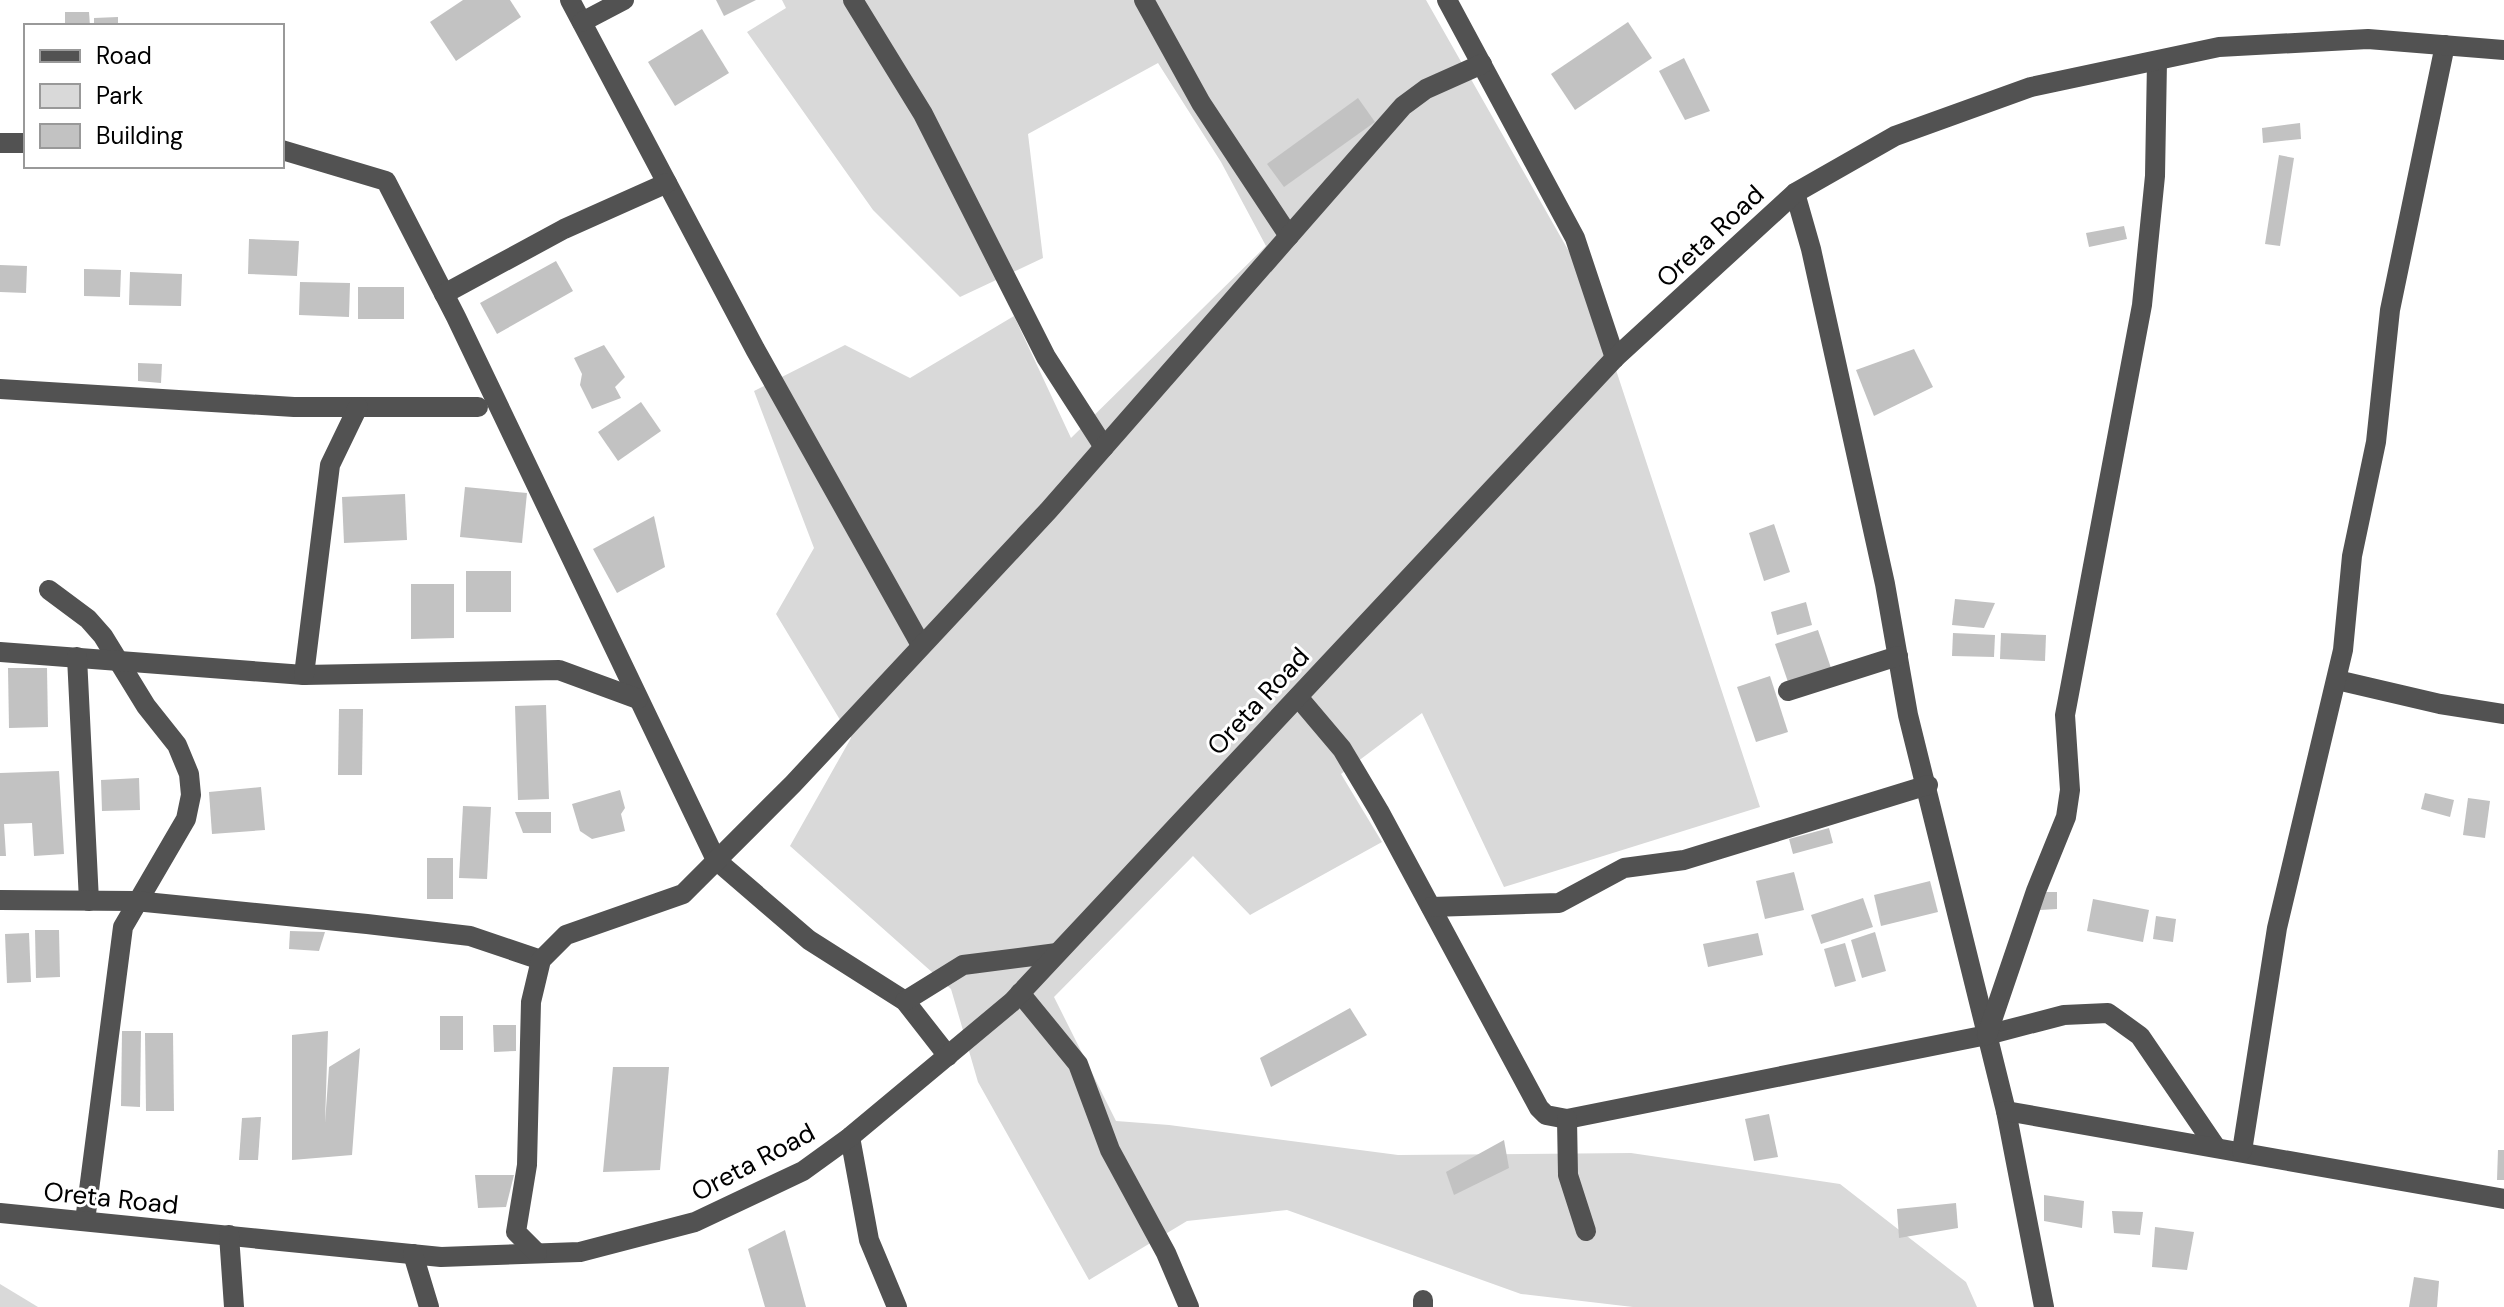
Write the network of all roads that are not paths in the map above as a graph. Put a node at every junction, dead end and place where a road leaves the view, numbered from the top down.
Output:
1 (570, 0) edge
2 (624, 0) edge
3 (853, 0) edge
4 (1144, 0) edge
5 (1447, 0) edge
6 (582, 22) junction
7 (2445, 45) junction
8 (2504, 50) edge
9 (2157, 61) junction
10 (1482, 64) junction
11 (0, 143) edge
12 (24, 143) edge
13 (284, 151) edge
14 (667, 183) junction
15 (1795, 193) junction
16 (1289, 236) junction
17 (444, 294) junction
18 (1615, 358) junction
19 (0, 389) edge
20 (358, 407) junction
21 (478, 407) dead end
22 (1104, 447) junction
23 (49, 590) dead end
24 (921, 645) junction
25 (0, 652) edge
26 (1898, 656) junction
27 (77, 657) junction
28 (117, 659) junction
29 (304, 675) junction
30 (2337, 680) junction
31 (1788, 691) dead end
32 (1298, 697) junction
33 (638, 699) junction
34 (2504, 714) edge
35 (1928, 785) junction
36 (716, 860) junction
37 (0, 900) edge
38 (89, 901) junction
39 (135, 901) junction
40 (1431, 907) junction
41 (1057, 953) junction
42 (541, 960) junction
43 (1020, 993) junction
44 (905, 1001) junction
45 (1987, 1035) junction
46 (948, 1056) junction
47 (2006, 1111) junction
48 (1567, 1119) junction
49 (850, 1137) junction
50 (2215, 1146) junction
51 (2242, 1151) junction
52 (2504, 1199) edge
53 (0, 1213) edge
54 (85, 1221) junction
55 (1586, 1231) dead end
56 (229, 1235) junction
57 (537, 1253) junction
58 (413, 1254) junction
59 (234, 1307) edge
60 (429, 1307) edge
61 (897, 1307) edge
62 (1189, 1307) edge
63 (2044, 1307) edge

1 - 6 street
2 - 6 street
3 - 22 street
4 - 16 street
5 - 10 street
6 - 14 street
7 - 8 street, Oreta Road
7 - 9 street, Oreta Road
7 - 30 street
9 - 15 street, Oreta Road
9 - 45 street
10 - 16 street
10 - 18 street
11 - 12 street
13 - 17 street
14 - 17 street
14 - 24 street
15 - 18 street, Oreta Road
15 - 26 street
16 - 22 street
17 - 33 street
18 - 32 street, Oreta Road
19 - 20 street
20 - 21 street
20 - 29 street
22 - 24 street
23 - 28 street
24 - 36 street
25 - 27 street
26 - 31 street
26 - 35 street
27 - 28 street
27 - 38 street
28 - 29 street
28 - 39 street
29 - 33 street
30 - 34 street
30 - 51 street
32 - 40 street
32 - 41 street, Oreta Road
33 - 36 street
35 - 40 street
35 - 45 street
36 - 42 street
36 - 44 street
37 - 38 street
38 - 39 street
39 - 42 street
39 - 54 street
40 - 48 street
41 - 43 street, Oreta Road
41 - 44 street
42 - 57 street
43 - 46 street, Oreta Road
43 - 62 street
44 - 46 street
45 - 47 street
45 - 48 street
45 - 50 street
46 - 49 street, Oreta Road
47 - 50 street
47 - 63 street
48 - 55 street
49 - 57 street, Oreta Road
49 - 61 street
50 - 51 street
51 - 52 street
53 - 54 street, Oreta Road
54 - 56 street, Oreta Road
56 - 58 street, Oreta Road
56 - 59 street
57 - 58 street, Oreta Road
58 - 60 street

